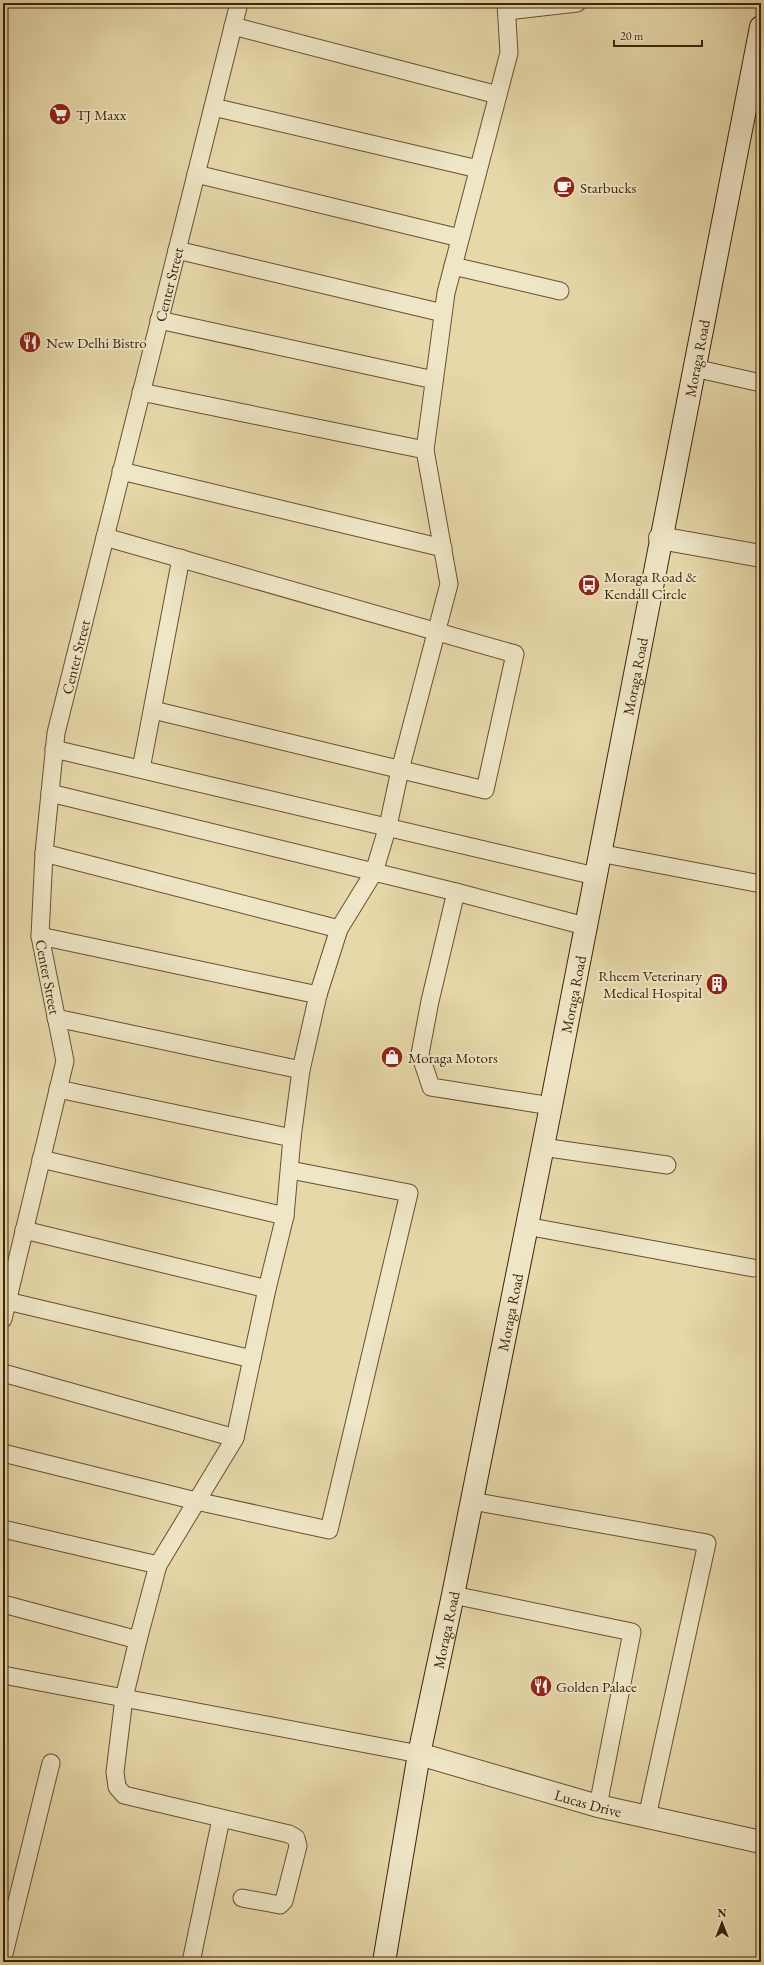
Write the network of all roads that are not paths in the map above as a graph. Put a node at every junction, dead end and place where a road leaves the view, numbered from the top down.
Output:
1 (239, 3) edge
2 (577, 3) edge
3 (506, 7) edge
4 (233, 26) junction
5 (761, 26) edge
6 (498, 95) junction
7 (212, 107) junction
8 (478, 169) junction
9 (196, 174) junction
10 (460, 238) junction
11 (177, 250) junction
12 (453, 266) junction
13 (560, 291) dead end
14 (443, 313) junction
15 (159, 320) junction
16 (694, 368) junction
17 (434, 380) junction
18 (761, 383) edge
19 (141, 392) junction
20 (425, 450) junction
21 (121, 471) junction
22 (105, 537) junction
23 (660, 538) junction
24 (443, 548) junction
25 (761, 556) edge
26 (182, 558) junction
27 (437, 631) junction
28 (153, 710) junction
29 (54, 748) junction
30 (141, 769) junction
31 (400, 770) junction
32 (50, 793) junction
33 (388, 826) junction
34 (44, 853) junction
35 (599, 853) junction
36 (374, 872) junction
37 (595, 876) junction
38 (761, 884) edge
39 (456, 892) junction
40 (585, 926) junction
41 (340, 929) junction
42 (40, 936) junction
43 (318, 995) junction
44 (56, 1018) junction
45 (301, 1070) junction
46 (58, 1089) junction
47 (551, 1106) junction
48 (292, 1138) junction
49 (542, 1146) junction
50 (41, 1159) junction
51 (667, 1165) dead end
52 (290, 1170) junction
53 (285, 1216) junction
54 (526, 1226) junction
55 (24, 1230) junction
56 (753, 1268) dead end
57 (267, 1289) junction
58 (7, 1301) junction
59 (3, 1319) edge
60 (252, 1358) junction
61 (3, 1373) edge
62 (235, 1438) junction
63 (3, 1453) edge
64 (472, 1501) junction
65 (196, 1502) junction
66 (3, 1529) edge
67 (158, 1565) junction
68 (453, 1595) junction
69 (3, 1604) edge
70 (138, 1640) junction
71 (3, 1675) edge
72 (124, 1698) junction
73 (419, 1754) junction
74 (51, 1763) dead end
75 (598, 1806) junction
76 (647, 1817) junction
77 (221, 1819) junction
78 (761, 1842) edge
79 (242, 1898) dead end
80 (3, 1958) edge
81 (191, 1962) edge
82 (384, 1962) edge

1 - 4 lane, Center Street
2 - 3 lane
3 - 6 lane
4 - 6 lane
4 - 7 lane, Center Street
5 - 16 main road, Moraga Road
6 - 8 lane
7 - 8 lane
7 - 9 lane, Center Street
8 - 10 lane
9 - 10 lane
9 - 11 lane, Center Street
10 - 12 lane
11 - 14 lane
11 - 15 lane, Center Street
12 - 13 lane
12 - 14 lane
14 - 17 lane
15 - 17 lane
15 - 19 lane, Center Street
16 - 18 lane
16 - 23 main road, Moraga Road
17 - 20 lane
19 - 20 lane
19 - 21 lane, Center Street
20 - 24 lane
21 - 22 lane, Center Street
21 - 24 lane
22 - 26 lane
22 - 29 lane, Center Street
23 - 25 main road
23 - 35 main road, Moraga Road
24 - 27 lane
26 - 27 lane
26 - 28 lane
27 - 31 lane
27 - 31 lane
28 - 30 lane
28 - 31 lane
29 - 30 lane
29 - 32 lane, Center Street
30 - 33 lane
31 - 33 lane
32 - 34 lane, Center Street
32 - 36 lane
33 - 36 lane
33 - 37 lane
34 - 41 lane
34 - 42 lane, Center Street
35 - 37 main road, Moraga Road
35 - 38 lane
36 - 39 lane
36 - 41 lane
37 - 40 main road, Moraga Road
39 - 40 lane
39 - 47 lane
40 - 47 main road, Moraga Road
41 - 43 lane
42 - 43 lane
42 - 44 lane, Center Street
43 - 45 lane
44 - 45 lane
44 - 46 lane, Center Street
45 - 48 lane
46 - 48 lane
46 - 50 lane, Center Street
47 - 49 main road, Moraga Road
48 - 52 lane
49 - 51 lane
49 - 54 main road, Moraga Road
50 - 53 lane
50 - 55 lane, Center Street
52 - 53 lane
52 - 65 lane
53 - 57 lane
54 - 56 lane
54 - 64 main road, Moraga Road
55 - 57 lane
55 - 58 lane, Center Street
57 - 60 lane
58 - 59 lane, Center Street
58 - 60 lane
60 - 62 lane
61 - 62 lane
62 - 65 lane
63 - 65 lane
64 - 68 main road, Moraga Road
64 - 76 lane
65 - 67 lane
66 - 67 lane
67 - 70 lane
68 - 73 main road, Moraga Road
68 - 75 lane
69 - 70 lane
70 - 72 lane
71 - 72 lane
72 - 73 lane
72 - 77 lane
73 - 75 main road, Lucas Drive
73 - 82 main road, Moraga Road
74 - 80 lane
75 - 76 main road, Lucas Drive
76 - 78 main road, Lucas Drive
77 - 79 lane
77 - 81 lane

